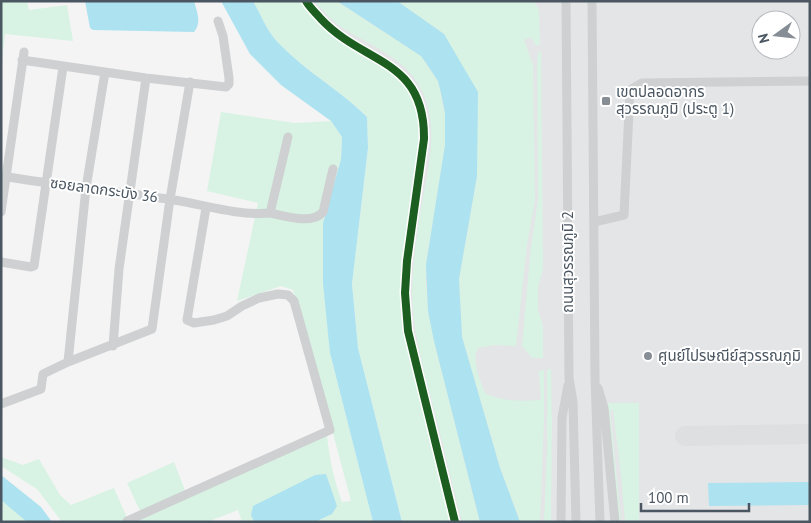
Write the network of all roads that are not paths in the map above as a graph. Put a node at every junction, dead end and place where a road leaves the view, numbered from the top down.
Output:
1 (566, 1) edge
2 (592, 1) edge
3 (218, 22) dead end
4 (63, 67) junction
5 (105, 72) junction
6 (146, 78) junction
7 (810, 81) edge
8 (190, 82) junction
9 (288, 137) dead end
10 (333, 170) dead end
11 (4, 176) edge
12 (47, 183) junction
13 (86, 188) junction
14 (128, 194) junction
15 (170, 199) junction
16 (206, 208) junction
17 (1, 212) edge
18 (270, 213) junction
19 (594, 222) junction
20 (1, 262) edge
21 (113, 346) junction
22 (68, 362) junction
23 (569, 378) junction
24 (595, 378) junction
25 (1, 404) edge
26 (127, 521) edge
27 (561, 522) edge
28 (576, 522) edge
29 (600, 522) edge
30 (615, 522) edge

1 - 23 street, ถนนสุวรรณภูมิ 2
2 - 19 street, ถนนสุวรรณภูมิ 2
3 - 8 street
4 - 5 street
4 - 11 street
4 - 12 street
5 - 6 street
5 - 13 street
6 - 8 street
6 - 14 street
7 - 19 street
8 - 15 street
9 - 18 street
10 - 18 street, ซอยลาดกระบัง 36
11 - 12 street, ซอยลาดกระบัง 36
11 - 17 street
12 - 13 street, ซอยลาดกระบัง 36
12 - 20 street
13 - 14 street, ซอยลาดกระบัง 36
13 - 22 street
14 - 15 street, ซอยลาดกระบัง 36
14 - 21 street
15 - 16 street, ซอยลาดกระบัง 36
15 - 21 street
16 - 18 street, ซอยลาดกระบัง 36
16 - 26 street
19 - 24 street, ถนนสุวรรณภูมิ 2
21 - 22 street
22 - 25 street
23 - 27 street
23 - 28 street, ถนนสุวรรณภูมิ 2
24 - 29 street, ถนนสุวรรณภูมิ 2
24 - 30 street

